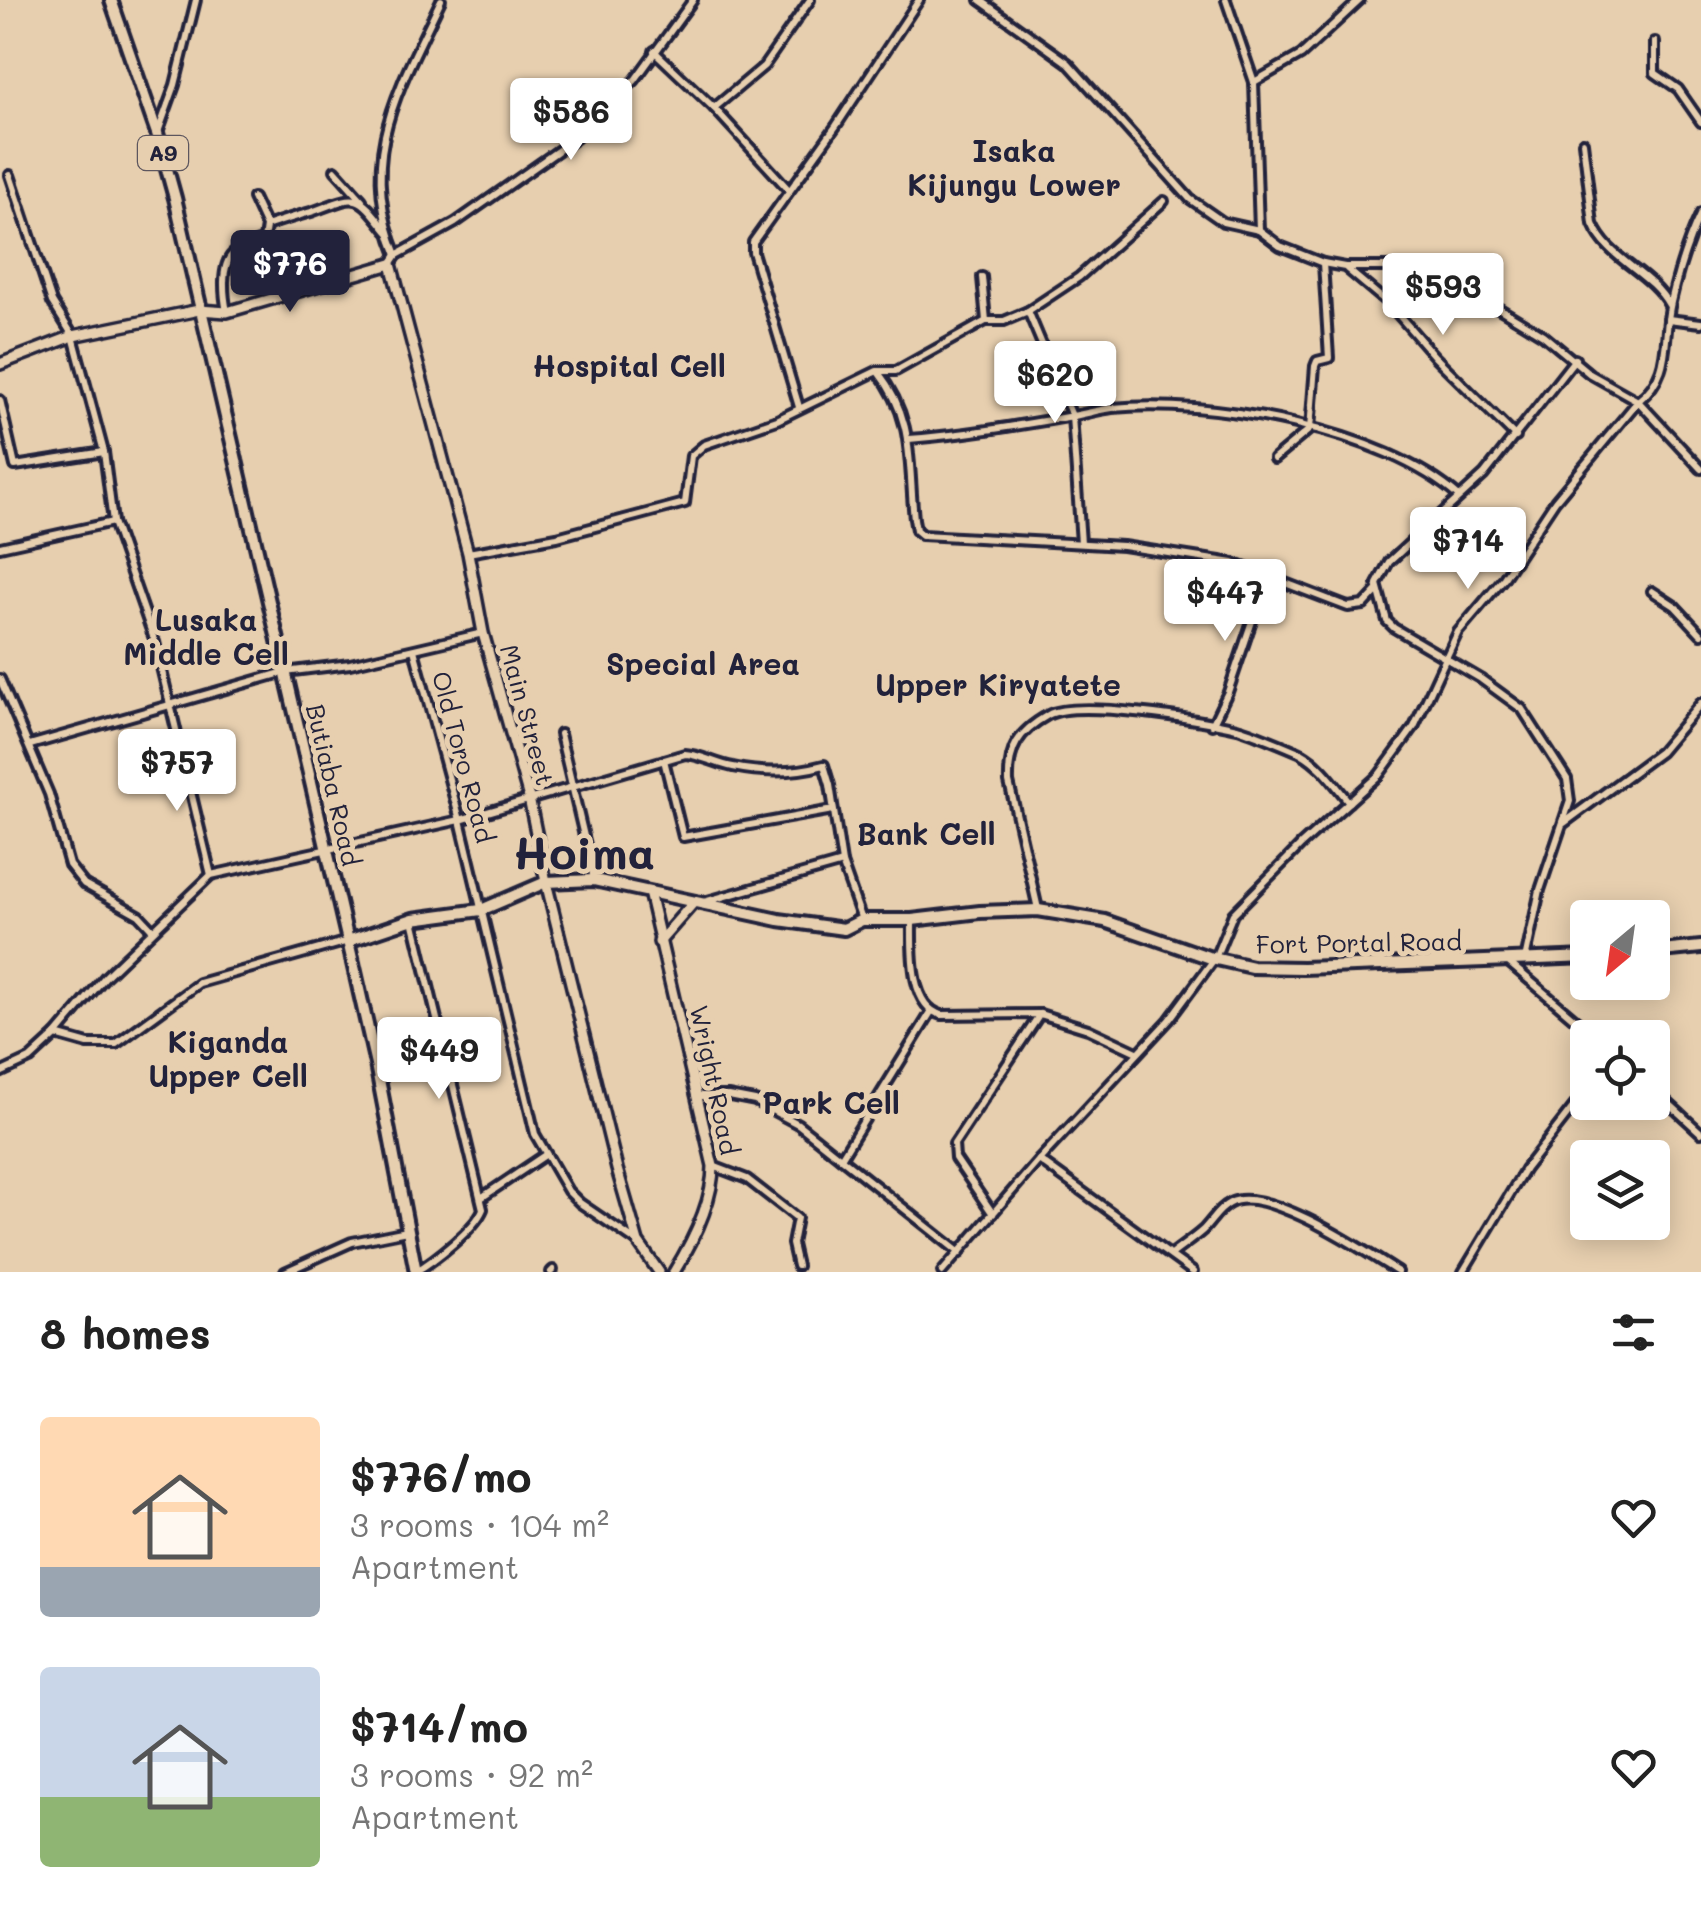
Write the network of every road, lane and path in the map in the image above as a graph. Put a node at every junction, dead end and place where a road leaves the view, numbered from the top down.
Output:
1 (111, 0) edge
2 (196, 0) edge
3 (441, 0) edge
4 (691, 0) edge
5 (810, 0) edge
6 (920, 0) edge
7 (980, 0) edge
8 (1226, 0) edge
9 (1360, 0) edge
10 (1655, 42) dead end
11 (654, 50) junction
12 (1254, 82) junction
13 (714, 108) junction
14 (1701, 122) edge
15 (158, 133) junction
16 (1583, 142) dead end
17 (335, 170) dead end
18 (10, 174) dead end
19 (788, 190) junction
20 (253, 198) dead end
21 (1164, 201) dead end
22 (366, 204) junction
23 (1701, 213) edge
24 (266, 226) junction
25 (1259, 230) junction
26 (388, 233) junction
27 (394, 259) junction
28 (1323, 263) junction
29 (1345, 267) junction
30 (982, 277) dead end
31 (1670, 306) junction
32 (199, 310) junction
33 (1028, 311) junction
34 (227, 312) junction
35 (1668, 318) junction
36 (986, 321) junction
37 (1701, 323) edge
38 (73, 336) junction
39 (1575, 359) junction
40 (0, 364) edge
41 (878, 371) junction
42 (0, 400) edge
43 (1638, 401) junction
44 (799, 408) junction
45 (1072, 416) junction
46 (1310, 429) junction
47 (1516, 437) junction
48 (909, 439) junction
49 (104, 452) junction
50 (1274, 459) dead end
51 (1701, 469) edge
52 (1459, 497) junction
53 (114, 522) junction
54 (1081, 543) junction
55 (0, 548) edge
56 (468, 554) junction
57 (1268, 574) junction
58 (1378, 591) junction
59 (1652, 591) dead end
60 (483, 633) junction
61 (1701, 634) edge
62 (414, 650) junction
63 (1446, 657) junction
64 (285, 672) junction
65 (0, 680) edge
66 (1701, 703) edge
67 (170, 704) junction
68 (1212, 725) junction
69 (560, 734) dead end
70 (30, 745) junction
71 (664, 760) junction
72 (572, 786) junction
73 (529, 798) junction
74 (1349, 802) junction
75 (833, 810) junction
76 (460, 820) junction
77 (1560, 827) junction
78 (327, 850) junction
79 (842, 863) junction
80 (211, 874) junction
81 (594, 880) junction
82 (546, 882) junction
83 (649, 892) junction
84 (699, 902) junction
85 (481, 910) junction
86 (1038, 910) junction
87 (412, 919) junction
88 (862, 920) junction
89 (912, 920) junction
90 (152, 929) junction
91 (348, 941) junction
92 (659, 942) junction
93 (1701, 947) edge
94 (1670, 950) edge
95 (1570, 957) edge
96 (1215, 958) junction
97 (1506, 960) junction
98 (1525, 960) junction
99 (931, 1012) junction
100 (1040, 1014) junction
101 (1576, 1020) edge
102 (56, 1036) junction
103 (1137, 1052) junction
104 (0, 1073) edge
105 (699, 1096) junction
106 (1670, 1105) edge
107 (1570, 1111) edge
108 (1701, 1133) edge
109 (546, 1154) junction
110 (841, 1158) junction
111 (1039, 1160) junction
112 (713, 1166) junction
113 (480, 1198) junction
114 (994, 1214) junction
115 (407, 1231) junction
116 (638, 1242) junction
117 (960, 1253) junction
118 (1172, 1254) junction
119 (1467, 1261) junction
120 (797, 1266) dead end
121 (285, 1272) edge
122 (416, 1272) edge
123 (659, 1272) edge
124 (674, 1272) edge
125 (942, 1272) edge
126 (1193, 1272) edge
127 (1398, 1272) edge
128 (1463, 1272) edge
129 (1477, 1272) edge

1 - 15 main road, A9
2 - 15 street
3 - 26 street
4 - 11 street
5 - 13 street
6 - 19 street
7 - 25 street
8 - 12 street
9 - 12 street
10 - 14 street
11 - 13 street
11 - 27 street
12 - 25 street
13 - 19 street
15 - 32 main road, A9
16 - 31 street
17 - 22 street
18 - 38 street
19 - 44 street
20 - 24 street
21 - 33 street
22 - 24 street
22 - 26 street
23 - 31 street
24 - 34 street
25 - 28 street
26 - 27 street
27 - 34 street
27 - 56 street, Main Street
28 - 29 street
28 - 46 street
29 - 39 street
29 - 47 street
30 - 36 street
31 - 35 street
32 - 34 street
32 - 38 street
32 - 64 main road, Butiaba Road
33 - 36 street
33 - 45 street
35 - 37 street
35 - 43 street
36 - 41 street
38 - 40 street
38 - 49 street
39 - 43 street
39 - 47 street
41 - 44 street
41 - 48 street
42 - 49 street
43 - 51 street
43 - 63 street
44 - 56 street
45 - 46 street
45 - 48 street
45 - 54 street
46 - 50 street
46 - 52 street
47 - 52 street
48 - 54 street
49 - 53 street
52 - 58 street
53 - 55 street
53 - 67 street
54 - 57 street
56 - 60 street, Main Street
57 - 58 street
57 - 68 street
58 - 63 street
59 - 61 street
60 - 62 street
60 - 73 street, Main Street
62 - 64 street
62 - 76 street, Old Toro Road
63 - 74 street
63 - 77 street
64 - 67 street
64 - 78 main road, Butiaba Road
65 - 70 street
66 - 77 street
67 - 70 street
67 - 80 street
68 - 74 street
68 - 86 street
69 - 72 street
70 - 90 street
71 - 72 street
71 - 75 street
71 - 75 street
72 - 73 street
72 - 81 street
73 - 76 street
73 - 82 street, Main Street
74 - 96 street
75 - 79 street
76 - 78 street
76 - 85 street, Old Toro Road
77 - 98 street
78 - 80 street
78 - 91 main road, Butiaba Road
79 - 84 street
79 - 88 street
80 - 90 street
81 - 82 main road, Fort Portal Road
81 - 83 main road, Fort Portal Road
82 - 85 main road
82 - 116 street, Main Street
83 - 84 main road, Fort Portal Road
83 - 92 street, Wright Road
84 - 88 main road, Fort Portal Road
84 - 92 street
85 - 87 main road
85 - 109 street, Old Toro Road
86 - 89 main road, Fort Portal Road
86 - 96 main road, Fort Portal Road
87 - 91 main road
87 - 113 street
88 - 89 main road, Fort Portal Road
89 - 99 street
90 - 102 street
91 - 102 street
91 - 115 main road, Butiaba Road
92 - 105 street, Wright Road
93 - 94 main road
95 - 98 main road, Fort Portal Road
96 - 97 main road, Fort Portal Road
96 - 103 street
97 - 98 main road, Fort Portal Road
97 - 101 street
99 - 100 street
99 - 110 street
100 - 103 street
100 - 114 street
102 - 104 street
103 - 111 street
105 - 110 street
105 - 112 street, Wright Road
106 - 108 street
107 - 119 street
109 - 113 street
109 - 116 street, Old Toro Road
110 - 117 street
111 - 114 street
111 - 118 street
112 - 120 street
112 - 124 street, Wright Road
113 - 122 street
114 - 117 street
115 - 121 street
115 - 122 main road, Butiaba Road
116 - 123 street, Main Street
117 - 125 street
118 - 126 street
118 - 127 street
119 - 128 street
119 - 129 street

